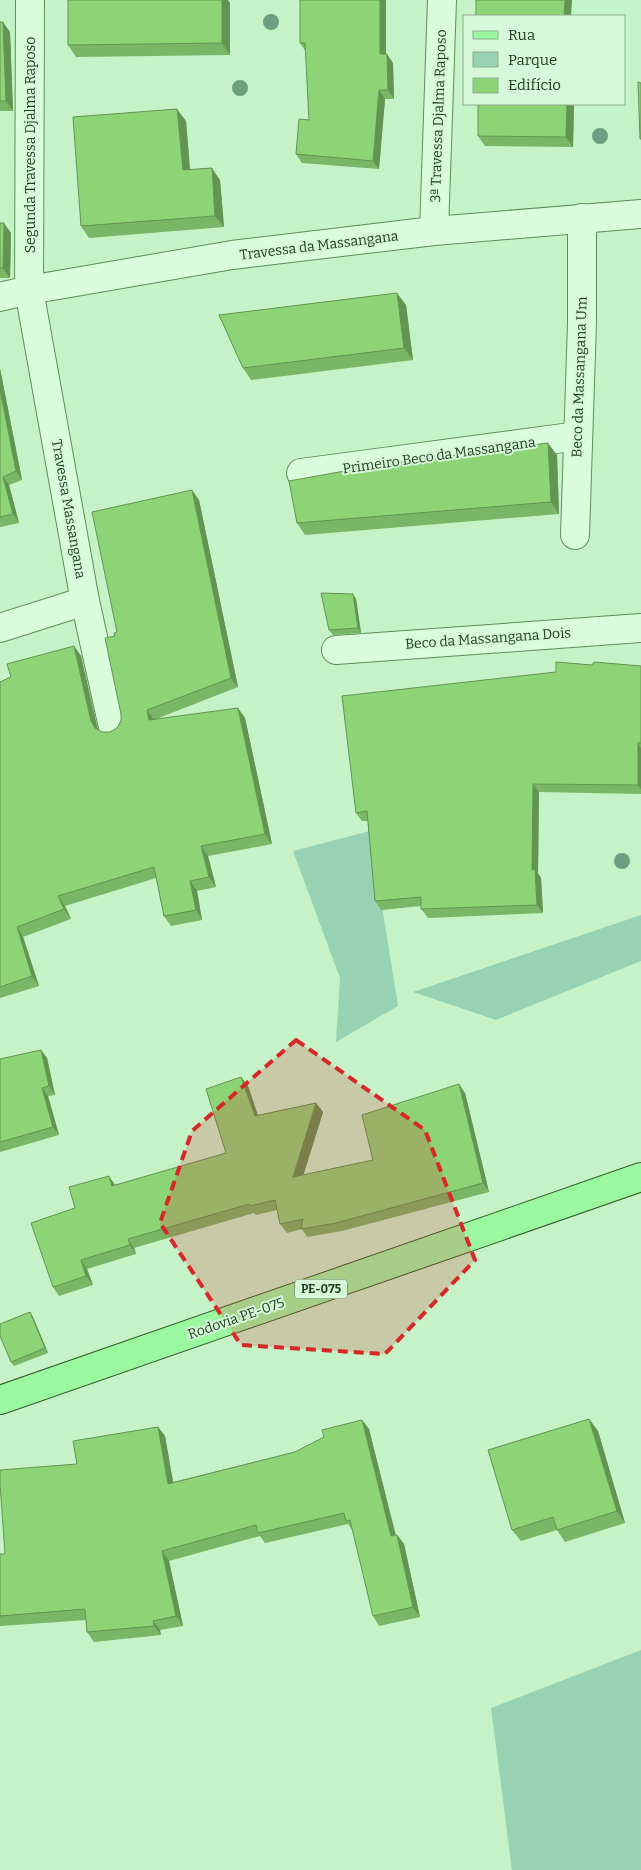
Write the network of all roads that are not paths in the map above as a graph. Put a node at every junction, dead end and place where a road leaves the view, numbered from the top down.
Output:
1 (30, 0) edge
2 (442, 0) edge
3 (641, 214) edge
4 (582, 218) junction
5 (434, 232) junction
6 (29, 290) junction
7 (0, 297) edge
8 (578, 436) junction
9 (301, 473) dead end
10 (576, 535) dead end
11 (85, 601) junction
12 (0, 628) edge
13 (641, 628) edge
14 (336, 650) dead end
15 (113, 727) dead end
16 (641, 1177) edge
17 (0, 1400) edge

1 - 6 street, Segunda Travessa Djalma Raposo
2 - 5 street, 3ª Travessa Djalma Raposo
3 - 4 street, Travessa da Massangana
4 - 5 street, Travessa da Massangana
4 - 8 street, Beco da Massangana Um
5 - 6 street, Travessa da Massangana
6 - 7 street, Travessa da Massangana
6 - 11 street, Travessa Massangana
8 - 9 street, Primeiro Beco da Massangana
8 - 10 street, Beco da Massangana Um
11 - 12 street
11 - 15 street, Travessa Massangana
13 - 14 street, Beco da Massangana Dois
16 - 17 main road, Rodovia PE-075 / PE-075

